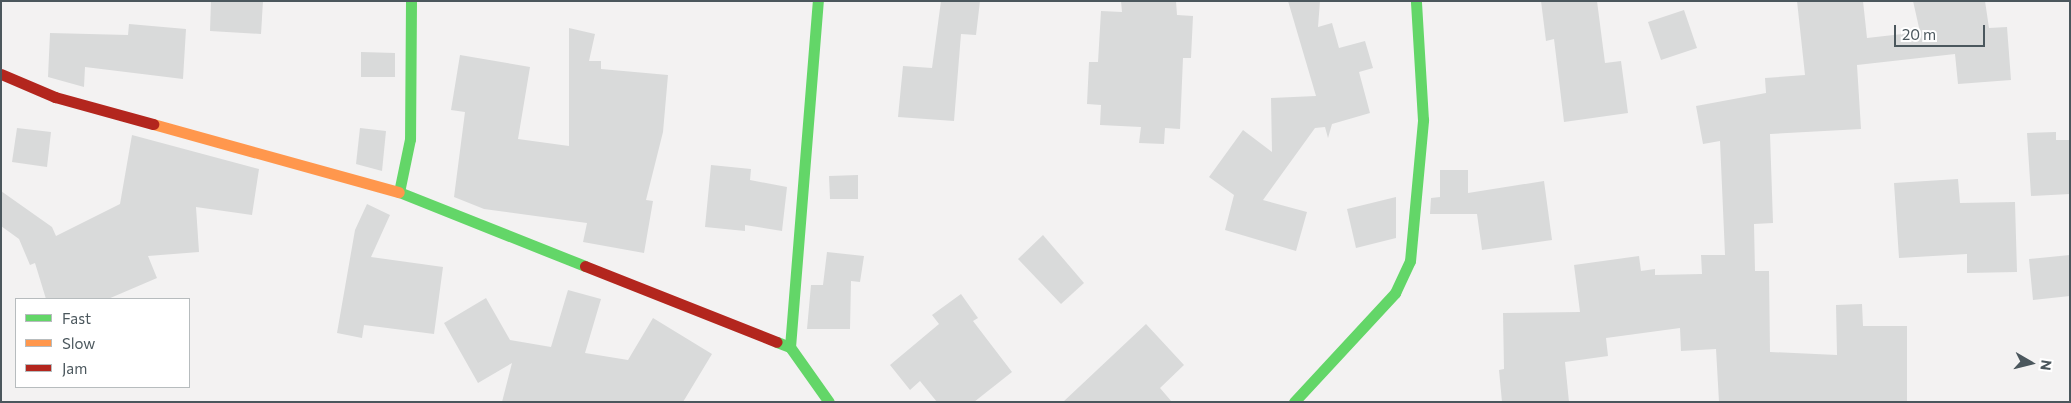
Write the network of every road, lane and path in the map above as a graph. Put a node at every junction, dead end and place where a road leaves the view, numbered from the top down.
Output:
1 (411, 1) edge
2 (818, 1) edge
3 (1416, 1) edge
4 (1, 74) edge
5 (399, 192) junction
6 (790, 347) junction
7 (829, 402) edge
8 (1294, 402) edge

1 - 5 street
2 - 6 street
3 - 8 street
4 - 5 street
5 - 6 street
6 - 7 street

